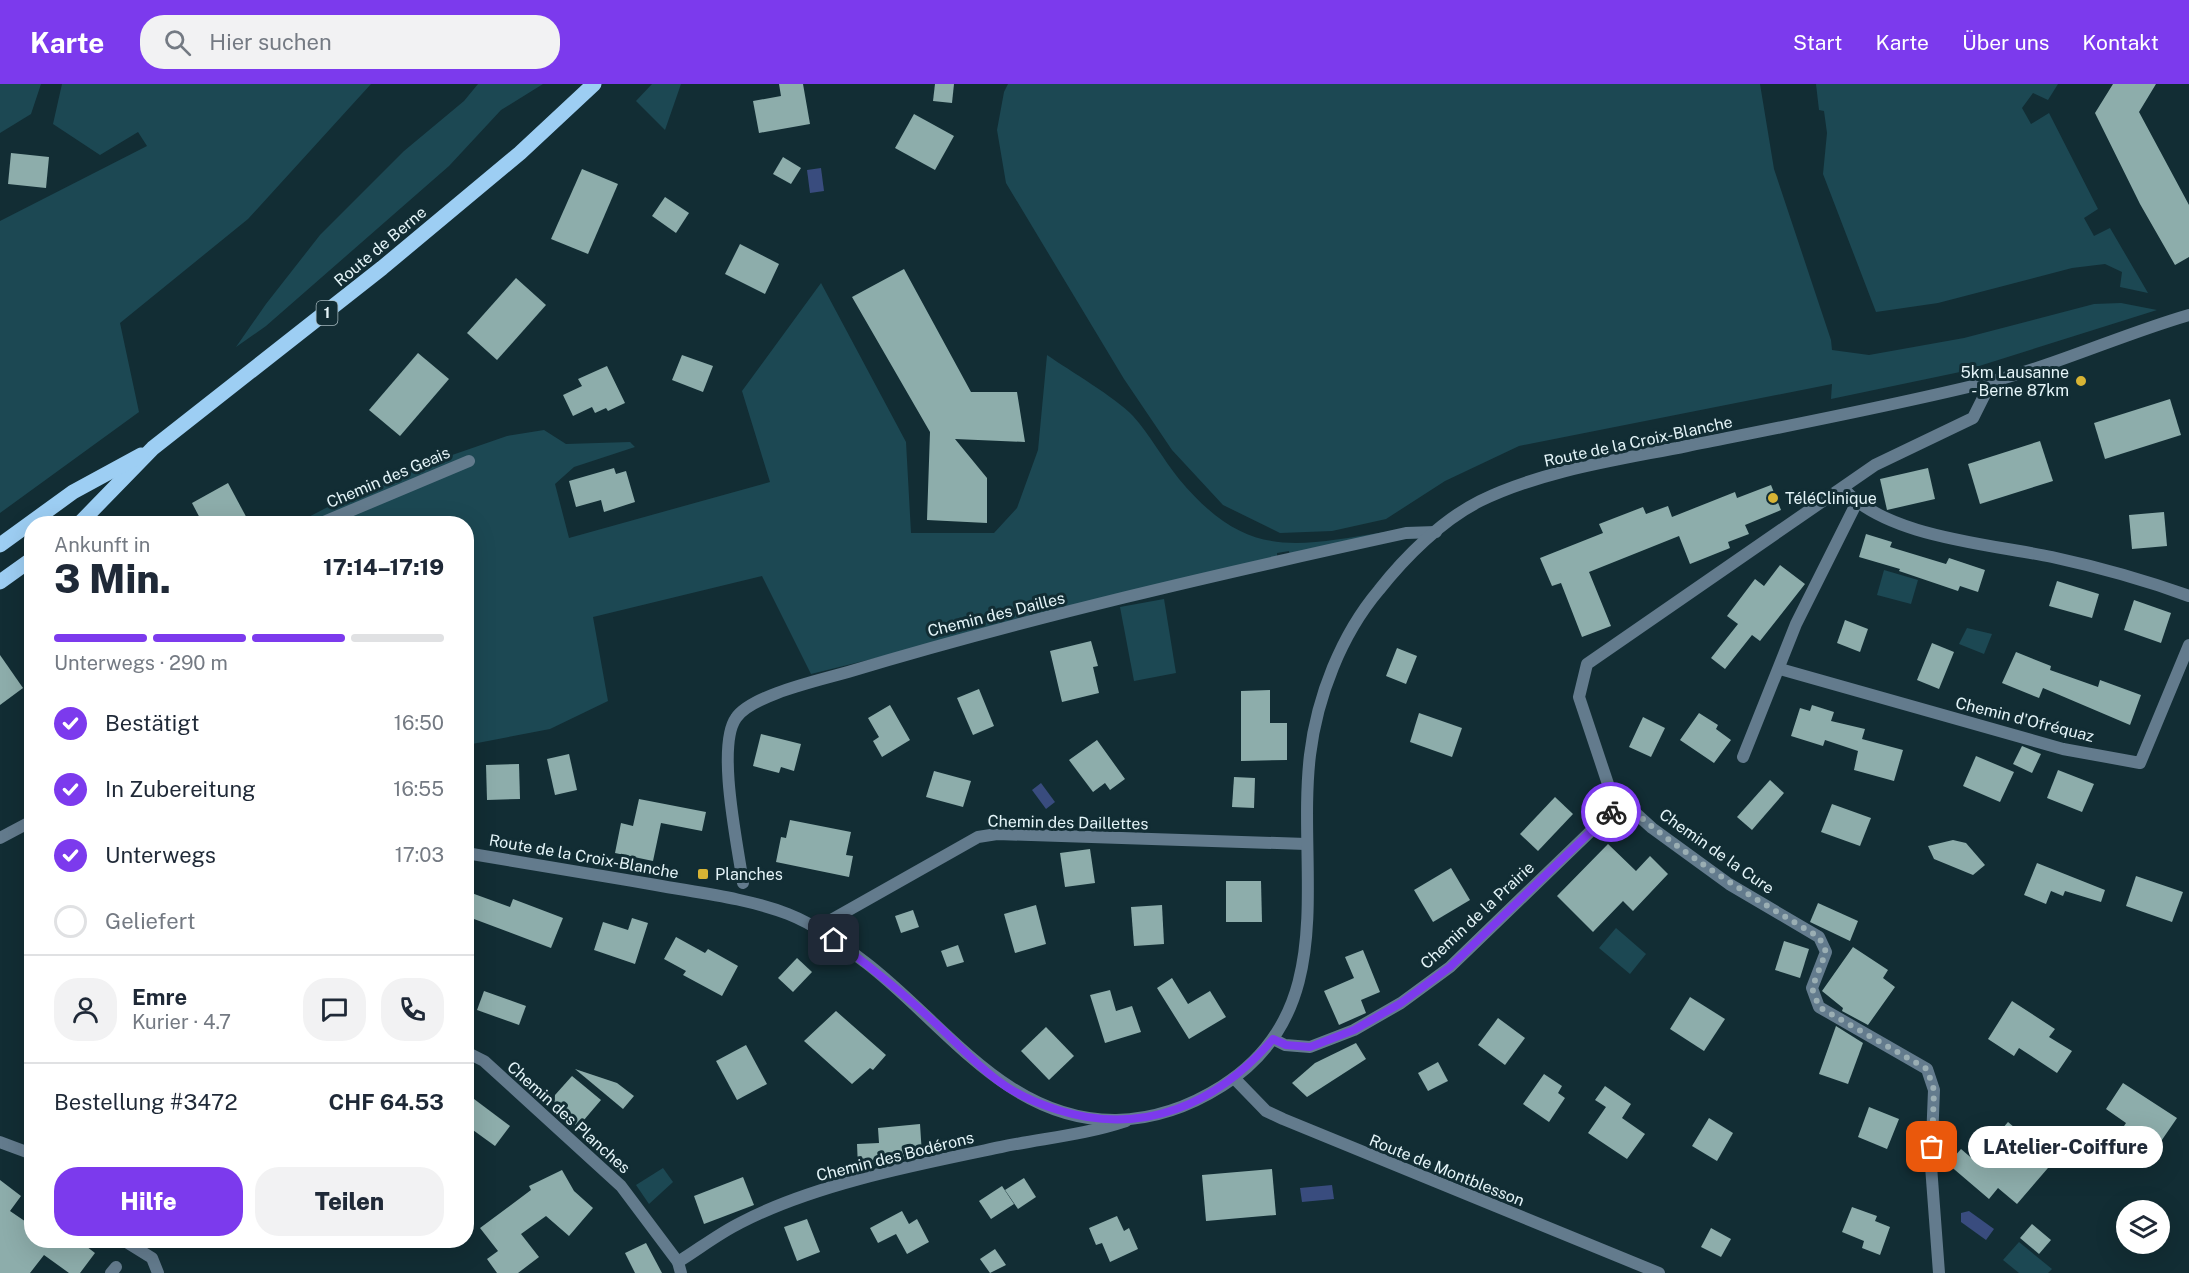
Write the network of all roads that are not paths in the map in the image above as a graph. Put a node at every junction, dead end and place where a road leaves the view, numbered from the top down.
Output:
1 (594, 84) edge
2 (2189, 315) edge
3 (1990, 382) junction
4 (153, 448) junction
5 (468, 461) dead end
6 (1842, 488) junction
7 (1856, 504) junction
8 (40, 516) edge
9 (87, 516) edge
10 (338, 516) edge
11 (24, 528) edge
12 (1436, 532) junction
13 (0, 545) edge
14 (24, 565) edge
15 (0, 582) edge
16 (2189, 596) edge
17 (2189, 645) edge
18 (1780, 669) junction
19 (1743, 757) dead end
20 (1622, 801) junction
21 (24, 825) edge
22 (0, 838) edge
23 (1306, 844) junction
24 (474, 854) edge
25 (743, 883) dead end
26 (817, 928) junction
27 (1273, 1039) junction
28 (474, 1056) edge
29 (1234, 1078) junction
30 (1132, 1119) junction
31 (0, 1142) edge
32 (24, 1151) edge
33 (136, 1248) edge
34 (680, 1268) edge
35 (158, 1273) edge
36 (1659, 1273) edge
37 (1939, 1273) edge

1 - 4 main road, Route de Berne / 1
2 - 3 street, Route de la Croix-Blanche
3 - 6 street, Chemin de la Cure
3 - 12 street, Route de la Croix-Blanche
4 - 8 main road, Route de Berne / 1
4 - 9 main road, Route de Berne / 1
5 - 10 street, Chemin des Geais
6 - 7 street
6 - 20 street, Chemin de la Cure
7 - 16 street
7 - 18 street
11 - 13 main road, Route de Berne / 1
12 - 23 street, Route de la Croix-Blanche
12 - 25 street, Chemin des Dailles
14 - 15 main road
17 - 18 street, Chemin d'Ofréquaz
18 - 19 street
20 - 27 street, Chemin de la Prairie
20 - 37 street, Chemin de la Cure
21 - 22 street
23 - 26 street, Chemin des Daillettes
23 - 27 street, Route de la Croix-Blanche
24 - 26 street, Route de la Croix-Blanche
26 - 30 street, Route de la Croix-Blanche
27 - 29 street, Route de la Croix-Blanche
28 - 34 street, Chemin des Planches
29 - 30 street, Route de la Croix-Blanche
29 - 36 street, Route de Montblesson
30 - 34 street, Chemin des Bodérons
31 - 32 street
33 - 35 street

